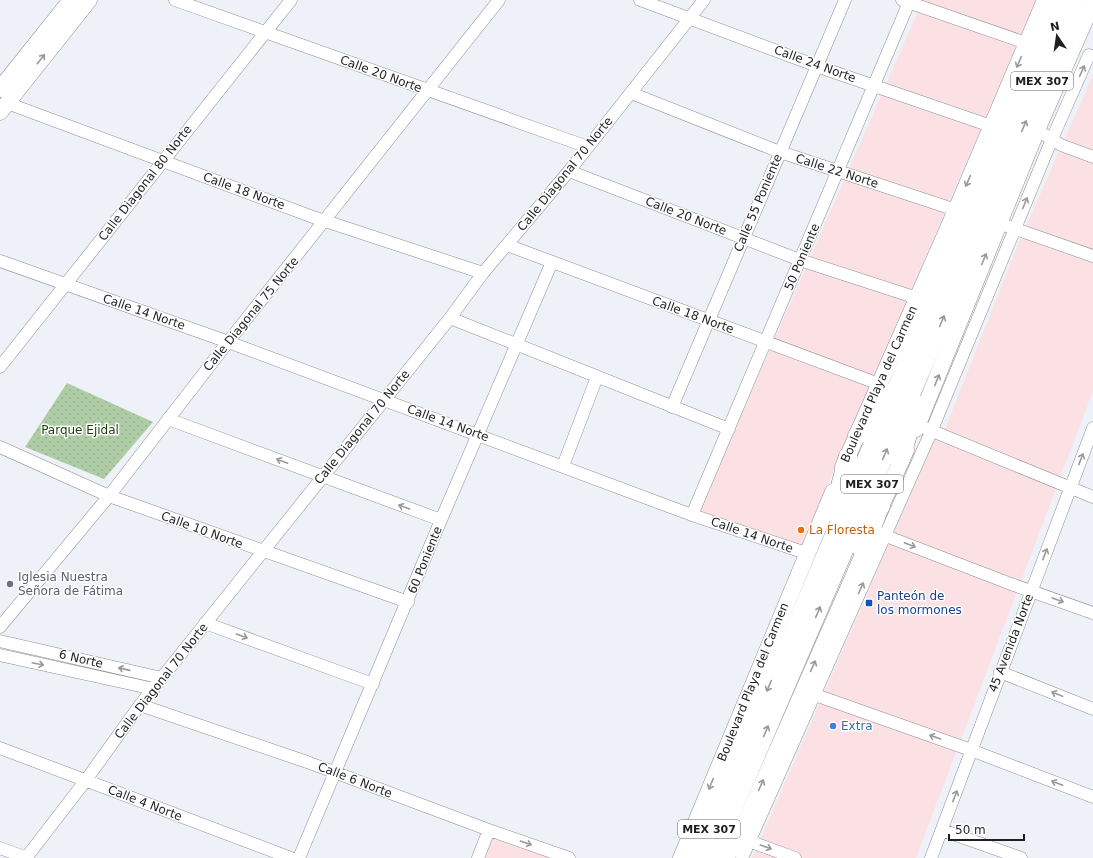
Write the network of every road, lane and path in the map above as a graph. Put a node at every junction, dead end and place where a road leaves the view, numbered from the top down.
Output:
1 (175, 0) edge
2 (291, 0) edge
3 (499, 0) edge
4 (640, 0) edge
5 (704, 0) edge
6 (845, 0) edge
7 (1045, 0) edge
8 (1060, 0) edge
9 (1076, 0) edge
10 (906, 1) edge
11 (1093, 2) edge
12 (73, 3) edge
13 (691, 18) junction
14 (265, 32) junction
15 (1026, 43) junction
16 (1072, 49) junction
17 (1091, 56) edge
18 (817, 66) junction
19 (8, 81) edge
20 (874, 85) junction
21 (428, 91) junction
22 (631, 92) junction
23 (3, 107) edge
24 (992, 126) junction
25 (1037, 130) junction
26 (1052, 139) junction
27 (588, 147) junction
28 (780, 152) junction
29 (1093, 157) edge
30 (1001, 159) junction
31 (163, 160) junction
32 (569, 171) junction
33 (839, 171) junction
34 (956, 210) junction
35 (326, 221) junction
36 (999, 221) junction
37 (1015, 228) junction
38 (744, 238) junction
39 (507, 245) junction
40 (1093, 256) edge
41 (800, 260) junction
42 (0, 261) edge
43 (552, 262) junction
44 (482, 273) junction
45 (65, 284) junction
46 (917, 298) junction
47 (450, 318) junction
48 (709, 321) junction
49 (228, 342) junction
50 (766, 342) junction
51 (516, 345) junction
52 (930, 350) junction
53 (911, 354) junction
54 (0, 367) edge
55 (597, 378) junction
56 (879, 384) junction
57 (384, 400) junction
58 (672, 407) junction
59 (168, 419) junction
60 (1093, 428) edge
61 (728, 429) junction
62 (925, 429) junction
63 (478, 435) junction
64 (857, 436) junction
65 (0, 447) edge
66 (848, 456) junction
67 (900, 461) junction
68 (563, 466) junction
69 (322, 477) junction
70 (1070, 489) junction
71 (109, 496) junction
72 (1093, 497) edge
73 (880, 506) junction
74 (692, 515) junction
75 (441, 520) junction
76 (879, 534) junction
77 (262, 552) junction
78 (806, 553) junction
79 (815, 577) junction
80 (1031, 590) junction
81 (826, 592) junction
82 (408, 602) junction
83 (1093, 613) edge
84 (205, 623) junction
85 (0, 626) edge
86 (0, 641) edge
87 (0, 655) edge
88 (1000, 672) junction
89 (162, 678) junction
90 (373, 684) junction
91 (154, 688) junction
92 (808, 692) junction
93 (140, 705) junction
94 (1093, 709) edge
95 (0, 748) edge
96 (777, 748) junction
97 (971, 750) junction
98 (783, 769) junction
99 (335, 772) junction
100 (86, 780) junction
101 (1093, 797) edge
102 (768, 803) junction
103 (735, 806) junction
104 (489, 830) junction
105 (942, 830) junction
106 (744, 839) junction
107 (0, 848) edge
108 (26, 858) edge
109 (290, 858) edge
110 (299, 858) edge
111 (478, 858) edge
112 (569, 858) edge
113 (681, 858) edge
114 (697, 858) edge
115 (712, 858) edge
116 (726, 858) edge
117 (742, 858) edge
118 (795, 858) edge
119 (931, 858) edge
120 (1021, 858) edge

1 - 14 street, Calle 20 Norte
2 - 14 street, Calle Diagonal 80 Norte
3 - 21 street, Calle Diagonal 75 Norte
4 - 13 street, Calle 24 Norte
5 - 13 street, Calle Diagonal 70 Norte
6 - 18 street, Calle 55 Poniente
7 - 15 main road, Boulevard Playa del Carmen
8 - 30 highway, MEX 307
30 -> 9 highway, MEX 307
10 - 15 street
10 - 20 street, 50 Poniente
11 - 16 main road
12 - 19 main road
13 - 18 street, Calle 24 Norte
13 - 22 street, Calle Diagonal 70 Norte
14 - 21 street, Calle 20 Norte
14 - 31 street, Calle Diagonal 80 Norte
15 -> 24 main road, Boulevard Playa del Carmen
16 - 17 street
16 - 25 main road
26 -> 17 street
18 - 20 street, Calle 24 Norte
18 - 28 street, Calle 55 Poniente
19 - 23 main road
20 - 24 street, Calle 24 Norte
20 - 33 street, 50 Poniente
21 - 27 street, Calle 20 Norte
21 - 35 street, Calle Diagonal 75 Norte
22 - 27 street, Calle Diagonal 70 Norte
22 - 28 street, Calle 22 Norte
23 - 31 street, Calle 18 Norte
24 -> 34 main road, Boulevard Playa del Carmen
25 - 26 street
25 - 36 main road
26 - 29 street
37 -> 26 street
27 - 32 street, Calle Diagonal 70 Norte
28 - 33 street, Calle 22 Norte
28 - 38 street, Calle 55 Poniente
52 -> 30 highway, MEX 307
30 - 53 highway, MEX 307
31 - 35 street, Calle 18 Norte
31 - 45 street, Calle Diagonal 80 Norte
32 - 38 street, Calle 20 Norte
32 - 39 street, Calle Diagonal 70 Norte
33 - 34 street, Calle 22 Norte
33 - 41 street, 50 Poniente
34 - 46 main road, Boulevard Playa del Carmen
35 - 44 street, Calle 18 Norte
35 - 49 street, Calle Diagonal 75 Norte
36 - 37 street
62 -> 36 main road
37 - 40 street
37 - 62 street
38 - 41 street, Calle 20 Norte
38 - 48 street, Calle 55 Poniente
39 - 43 street, Calle 18 Norte
39 - 44 street, Calle Diagonal 70 Norte
41 - 46 street, Calle 20 Norte
41 - 50 street, 50 Poniente
42 - 45 street, Calle 14 Norte
43 - 48 street, Calle 18 Norte
43 - 51 street, 60 Poniente
44 - 47 street, Calle Diagonal 70 Norte
45 - 49 street, Calle 14 Norte
45 - 54 street, Calle Diagonal 80 Norte
46 - 56 main road, Boulevard Playa del Carmen
47 - 51 street
47 - 57 street, Calle Diagonal 70 Norte
48 - 50 street, Calle 18 Norte
48 - 58 street, Calle 55 Poniente
49 - 57 street, Calle 14 Norte
49 - 59 street, Calle Diagonal 75 Norte
50 - 56 street, Calle 18 Norte
50 - 61 street, 50 Poniente
51 - 55 street
51 - 63 street, 60 Poniente
52 - 67 highway
81 -> 52 highway, MEX 307
53 - 64 highway
53 - 79 highway, MEX 307
55 - 58 street
55 - 68 street
56 - 64 main road, Boulevard Playa del Carmen
57 - 63 street, Calle 14 Norte
57 - 69 street, Calle Diagonal 70 Norte
58 - 61 street
69 -> 59 street
59 - 71 street, Calle Diagonal 75 Norte
70 -> 60 street, 45 Avenida Norte
61 - 74 street, 50 Poniente
62 - 67 main road
62 - 70 street
62 - 76 street
63 - 68 street, Calle 14 Norte
63 - 75 street, 60 Poniente
64 - 66 main road, Boulevard Playa del Carmen
65 - 71 street, Calle 10 Norte
66 - 78 main road, Boulevard Playa del Carmen
66 - 79 highway
67 - 73 main road
68 - 74 street, Calle 14 Norte
75 -> 69 street
69 - 77 street, Calle Diagonal 70 Norte
70 - 72 street
80 -> 70 street, 45 Avenida Norte
71 - 77 street, Calle 10 Norte
71 - 85 street, Calle Diagonal 75 Norte
73 - 76 main road
73 - 81 highway
74 - 78 street, Calle 14 Norte
75 - 82 street, 60 Poniente
76 -> 80 street
92 -> 76 main road
77 - 82 street, Calle 10 Norte
77 - 84 street, Calle Diagonal 70 Norte
78 -> 113 main road, Boulevard Playa del Carmen
79 -> 103 highway, MEX 307
80 -> 83 street
80 - 88 street, 45 Avenida Norte
103 -> 81 highway, MEX 307
82 - 90 street, 60 Poniente
84 - 89 street, Calle Diagonal 70 Norte
84 -> 90 street
89 -> 86 street, 6 Norte
87 -> 91 street
94 -> 88 street
88 - 97 street, 45 Avenida Norte
89 - 91 street, Calle Diagonal 70 Norte
90 - 99 street, 60 Poniente
91 - 93 street, Calle Diagonal 70 Norte
92 - 96 main road
97 -> 92 street
92 - 98 street
93 - 99 street, Calle 6 Norte
93 - 100 street, Calle Diagonal 70 Norte
95 - 100 street, Calle 4 Norte
96 - 98 main road
103 -> 96 main road
101 -> 97 street
105 -> 97 street, 45 Avenida Norte
98 - 102 street
99 - 104 street, Calle 6 Norte
99 - 110 street, 60 Poniente
100 - 108 street, Calle Diagonal 70 Norte
100 - 109 street, Calle 4 Norte
102 - 103 main road
102 - 106 street
103 - 106 main road
103 - 114 highway, MEX 307
103 - 115 highway, MEX 307
104 - 111 street
104 -> 112 street, Calle 6 Norte
105 - 119 street, 45 Avenida Norte
105 - 120 street
106 - 116 main road
106 - 117 street
106 -> 118 street
107 - 108 street

